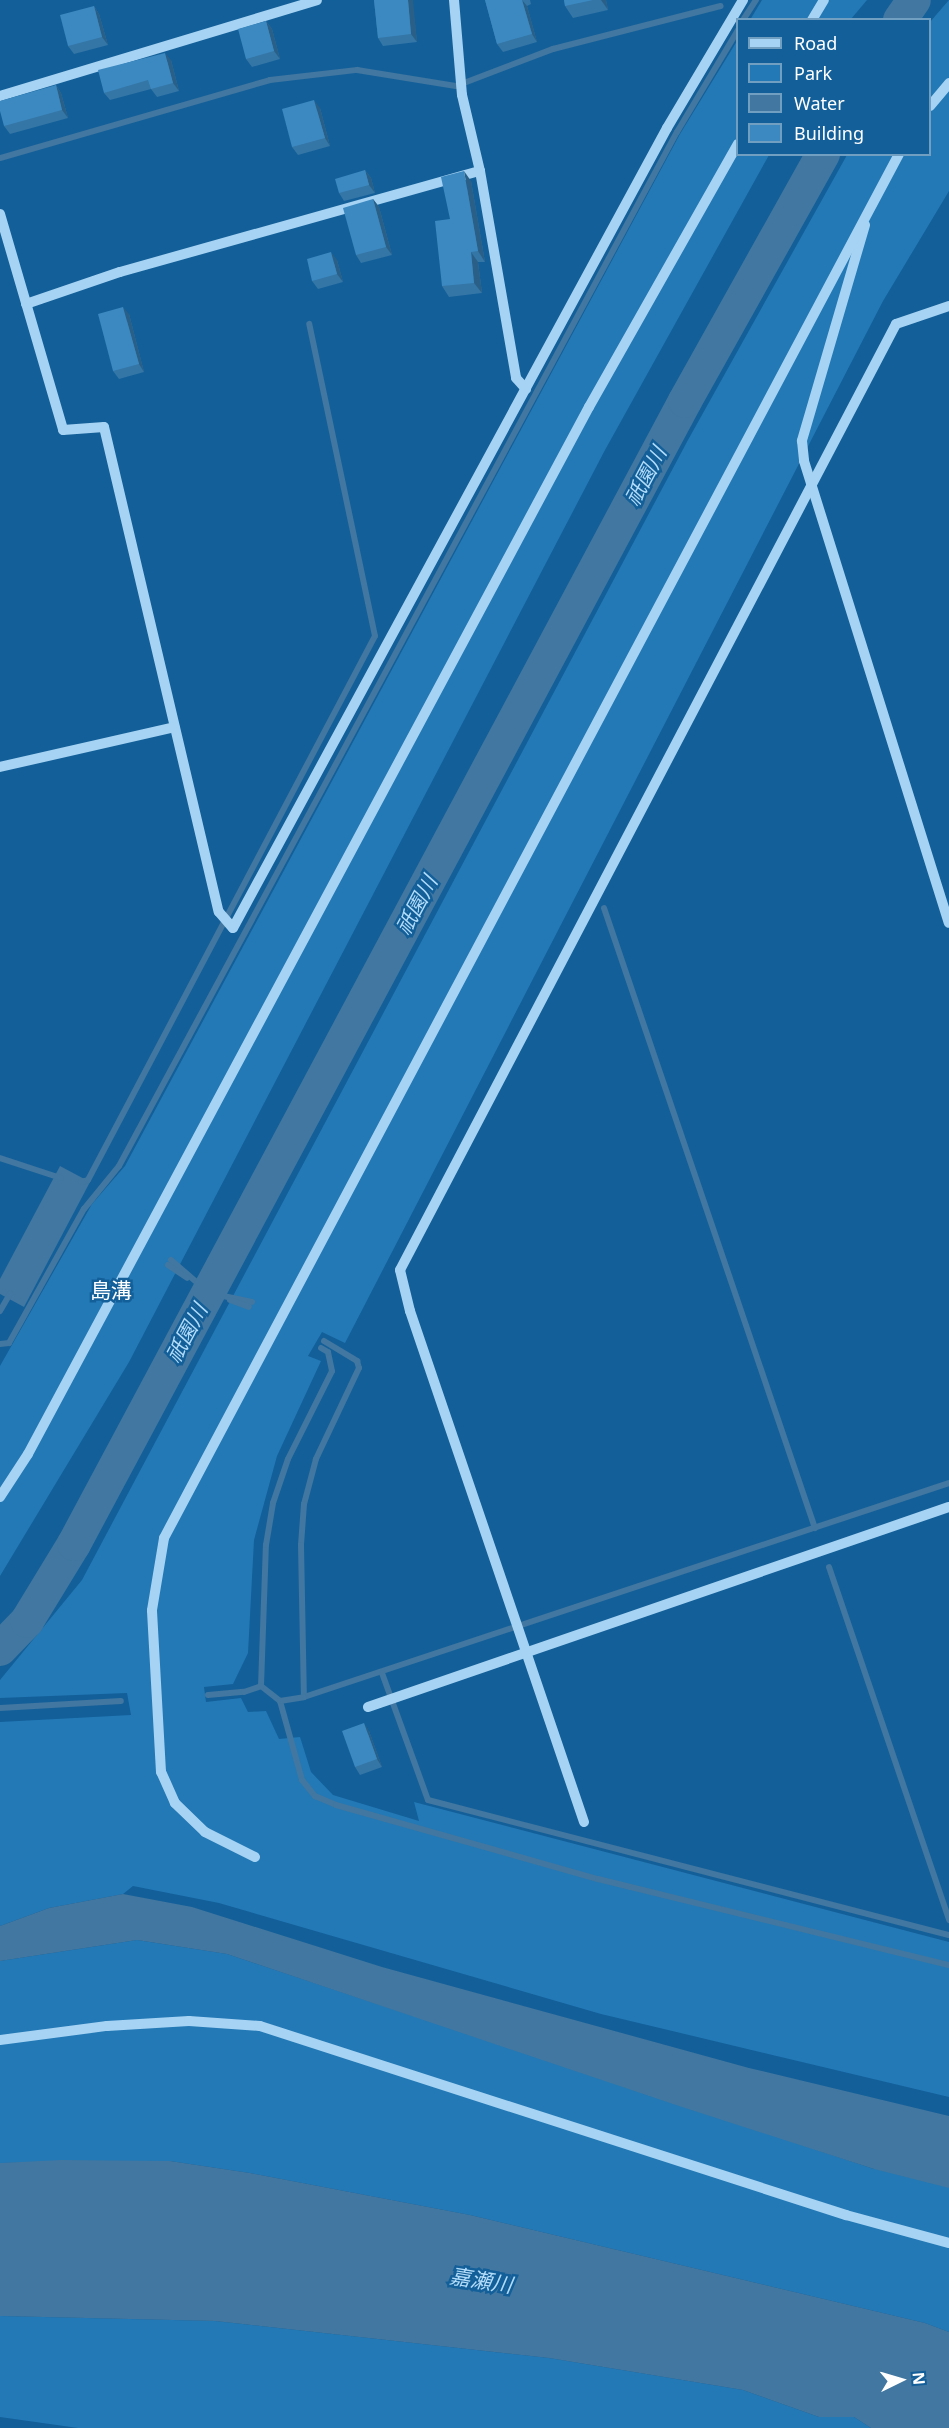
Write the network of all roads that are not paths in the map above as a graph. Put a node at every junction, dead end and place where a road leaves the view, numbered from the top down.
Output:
1 (317, 0) edge
2 (454, 0) edge
3 (743, 0) edge
4 (824, 0) edge
5 (813, 18) edge
6 (949, 83) edge
7 (0, 96) edge
8 (931, 105) edge
9 (736, 148) edge
10 (898, 156) edge
11 (480, 171) junction
12 (872, 201) junction
13 (0, 214) edge
14 (26, 304) junction
15 (949, 306) edge
16 (526, 389) junction
17 (811, 484) junction
18 (174, 727) junction
19 (0, 767) edge
20 (949, 923) edge
21 (0, 1497) edge
22 (949, 1507) edge
23 (526, 1650) junction
24 (368, 1707) dead end
25 (584, 1822) dead end
26 (255, 1857) dead end
27 (0, 2040) edge
28 (949, 2243) edge

1 - 7 street
2 - 11 street
3 - 16 street
4 - 5 street
6 - 8 street
9 - 21 street
10 - 12 street
11 - 14 street
11 - 16 street
12 - 17 street
12 - 26 street
13 - 14 street
14 - 18 street
15 - 17 street
16 - 18 street
17 - 20 street
17 - 23 street
18 - 19 street
22 - 23 street
23 - 24 street
23 - 25 street
27 - 28 street

